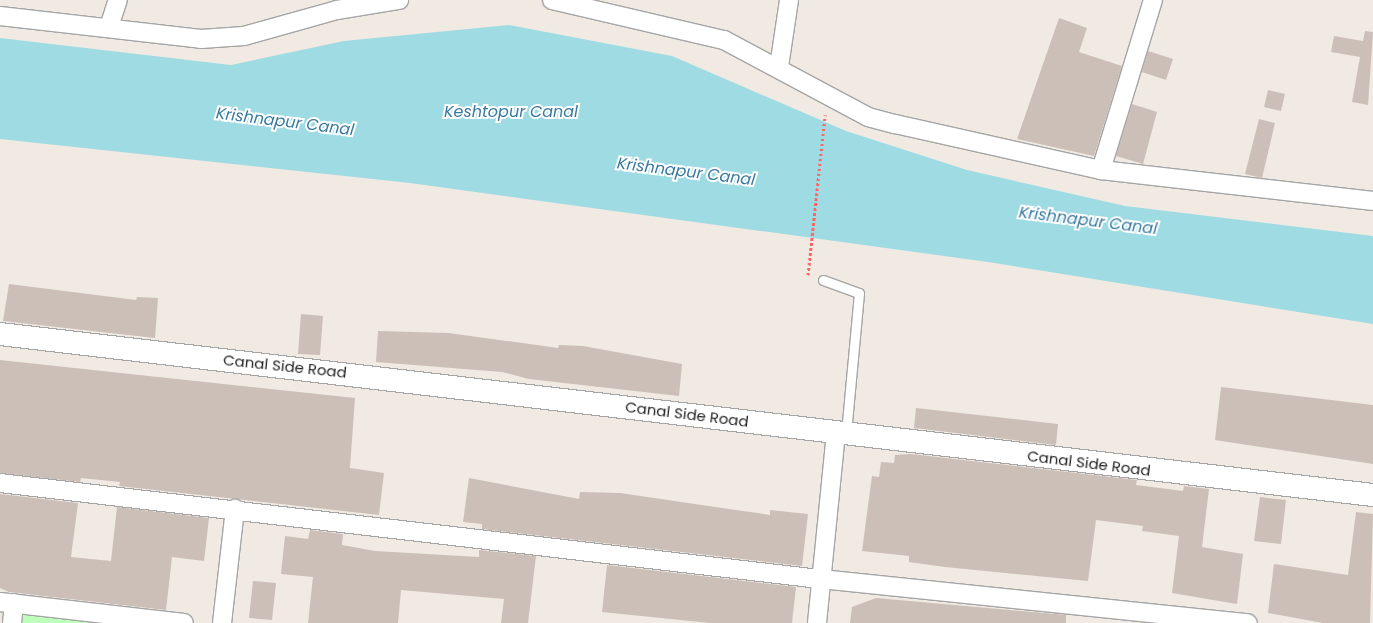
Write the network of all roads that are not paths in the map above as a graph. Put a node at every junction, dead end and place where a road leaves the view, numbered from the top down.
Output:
1 (118, 0) edge
2 (399, 0) edge
3 (552, 0) edge
4 (789, 0) edge
5 (1153, 0) edge
6 (0, 16) edge
7 (109, 27) junction
8 (779, 67) junction
9 (851, 118) dead end
10 (895, 124) junction
11 (1101, 170) junction
12 (1373, 201) edge
13 (823, 280) road end
14 (0, 334) edge
15 (841, 434) junction
16 (0, 483) edge
17 (1373, 495) edge
18 (235, 509) junction
19 (820, 579) junction
20 (7, 602) edge
21 (12, 623) edge
22 (184, 623) edge
23 (222, 623) edge
24 (817, 623) edge
25 (1248, 623) edge

1 - 7 street
2 - 7 street
3 - 8 street
4 - 8 street
5 - 11 street
6 - 7 street
8 - 10 street
9 - 10 lane
10 - 11 street
11 - 12 street
13 - 15 lane
14 - 15 street, Canal Side Road
15 - 17 street, Canal Side Road
15 - 19 street
16 - 18 street
18 - 19 street
18 - 23 street
19 - 24 street
19 - 25 street
20 - 21 street
20 - 22 street

